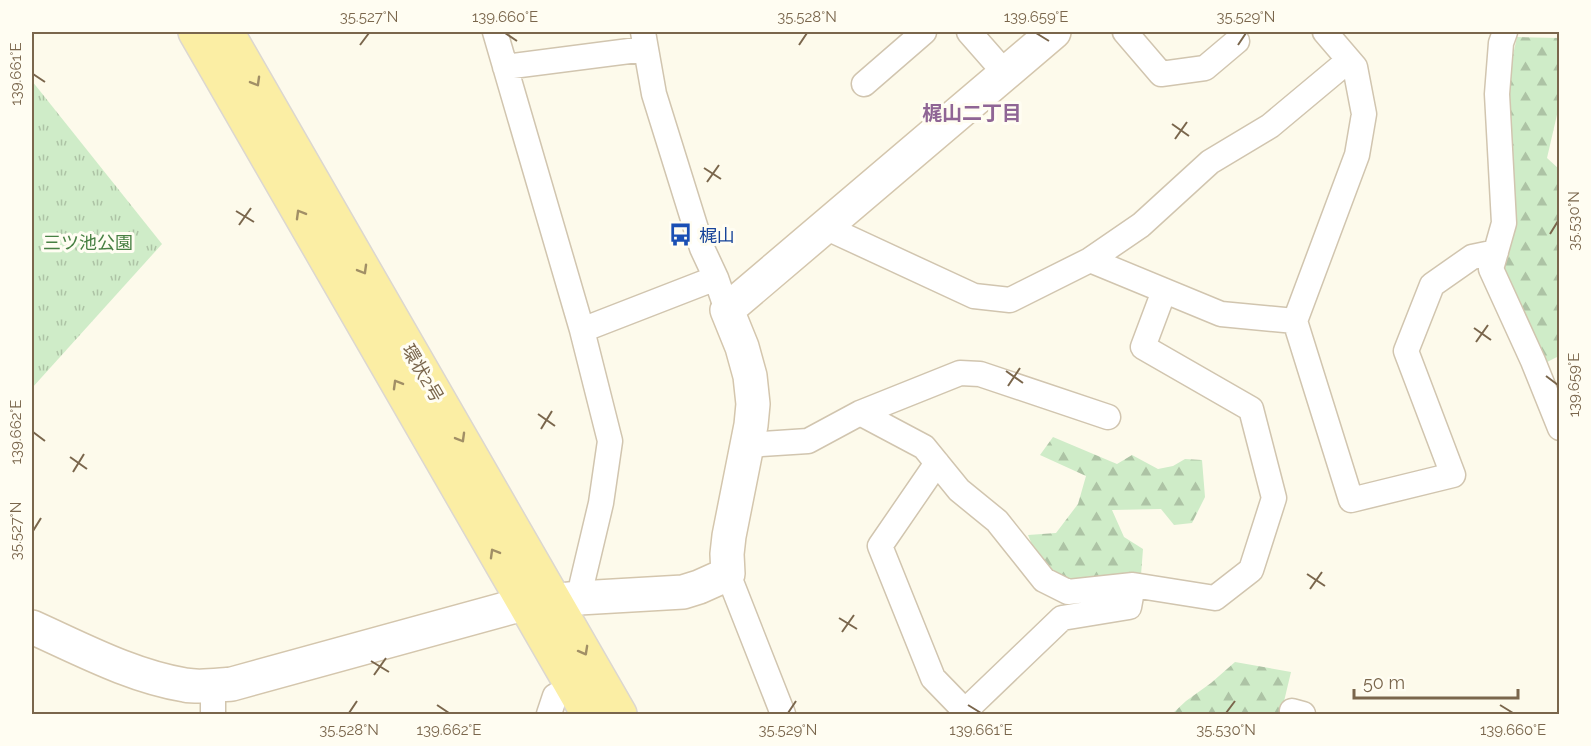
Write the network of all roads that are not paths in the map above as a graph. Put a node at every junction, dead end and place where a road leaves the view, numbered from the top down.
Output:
1 (195, 32) edge
2 (227, 32) edge
3 (495, 32) edge
4 (924, 32) edge
5 (969, 32) edge
6 (1054, 32) edge
7 (1125, 32) edge
8 (1325, 32) edge
9 (1500, 35) edge
10 (644, 40) edge
11 (1237, 41) dead end
12 (1349, 60) junction
13 (505, 67) junction
14 (1005, 73) junction
15 (864, 84) dead end
16 (825, 227) junction
17 (1496, 252) junction
18 (1090, 260) junction
19 (716, 278) junction
20 (1164, 291) junction
21 (727, 310) junction
22 (1295, 321) junction
23 (582, 330) junction
24 (860, 414) junction
25 (1108, 417) dead end
26 (1560, 428) edge
27 (748, 445) junction
28 (937, 463) junction
29 (728, 574) junction
30 (1133, 585) junction
31 (569, 599) junction
32 (523, 604) junction
33 (32, 627) edge
34 (213, 700) edge
35 (580, 701) edge
36 (967, 713) edge
37 (549, 714) edge
38 (620, 714) edge
39 (783, 714) edge

32 -> 1 main road, 環状2号
2 -> 31 main road, 環状2号
3 - 13 street
4 - 15 street
5 - 14 street
6 - 14 street
7 - 11 street
8 - 12 street
9 - 17 street
10 - 13 street
10 - 19 street
12 - 18 street
12 - 22 street
13 - 23 street
14 - 16 street
16 - 18 street
16 - 21 street
17 - 22 street
17 - 26 street
18 - 20 street
19 - 21 street
19 - 23 street
20 - 22 street
20 - 30 street
21 - 27 street
23 - 31 street
24 - 25 street
24 - 27 street
24 - 28 street
27 - 29 street
28 - 30 street
28 - 36 street
29 - 31 street
29 - 39 street
30 - 36 street
31 - 32 street
31 -> 38 main road, 環状2号
32 - 34 street
32 - 35 main road, 環状2号
33 - 34 street
35 - 37 street

